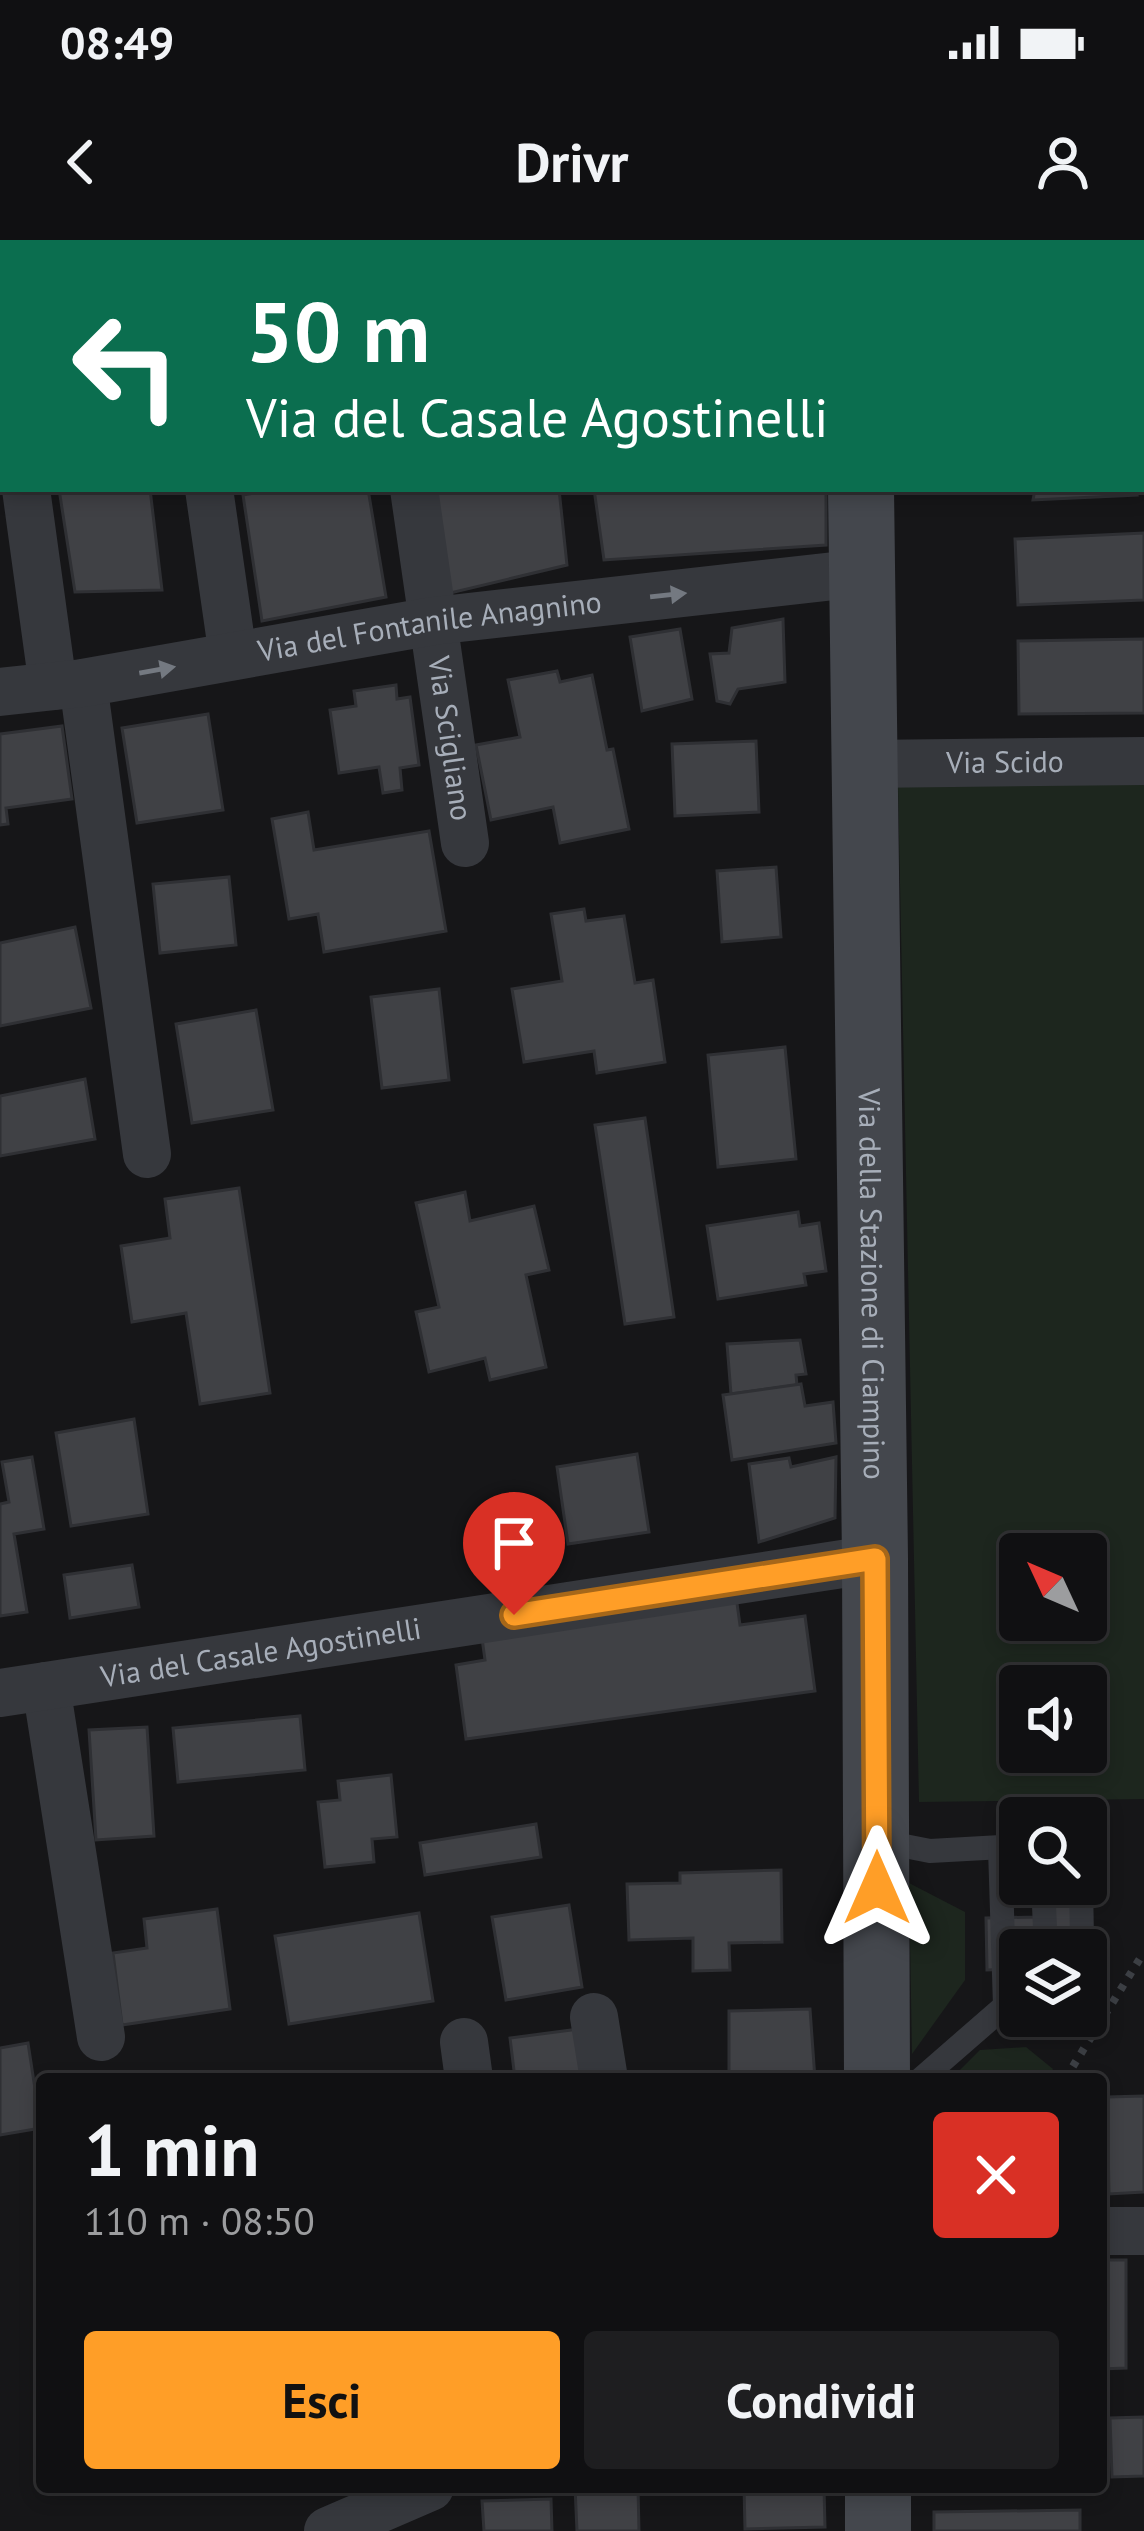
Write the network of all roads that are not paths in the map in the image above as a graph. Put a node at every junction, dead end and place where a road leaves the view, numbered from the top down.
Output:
1 (27, 492) edge
2 (209, 492) edge
3 (414, 492) edge
4 (861, 492) edge
5 (861, 573) junction
6 (434, 621) junction
7 (233, 656) junction
8 (68, 685) junction
9 (0, 692) edge
10 (1144, 761) edge
11 (864, 764) junction
12 (465, 843) dead end
13 (147, 1154) dead end
14 (875, 1559) junction
15 (23, 1689) edge
16 (877, 1841) junction
17 (999, 1848) edge
18 (999, 2012) edge
19 (594, 2017) dead end
20 (101, 2037) dead end
21 (603, 2073) edge
22 (878, 2073) edge
23 (928, 2073) edge
24 (1107, 2231) edge
25 (1144, 2231) edge
26 (416, 2493) edge
27 (878, 2493) edge
28 (328, 2531) edge
29 (878, 2531) edge

1 - 8 street
2 - 7 street
3 - 6 street, Via Scigliano
4 - 5 street, Via della Stazione di Ciampino
6 -> 5 street, Via del Fontanile Anagnino
5 - 11 street, Via della Stazione di Ciampino
6 - 7 street, Via del Fontanile Anagnino
6 - 12 street, Via Scigliano
8 -> 7 street, Via del Fontanile Anagnino
8 - 9 street, Via del Fontanile Anagnino
8 - 13 street
10 - 11 street, Via Scido
11 - 14 street, Via della Stazione di Ciampino
14 - 15 street, Via del Casale Agostinelli
14 - 16 street, Via della Stazione di Ciampino
15 - 20 street
16 - 17 lane
16 - 22 street, Via della Stazione di Ciampino
18 - 23 lane
19 - 21 street
24 - 25 street
26 - 28 street
27 - 29 street

